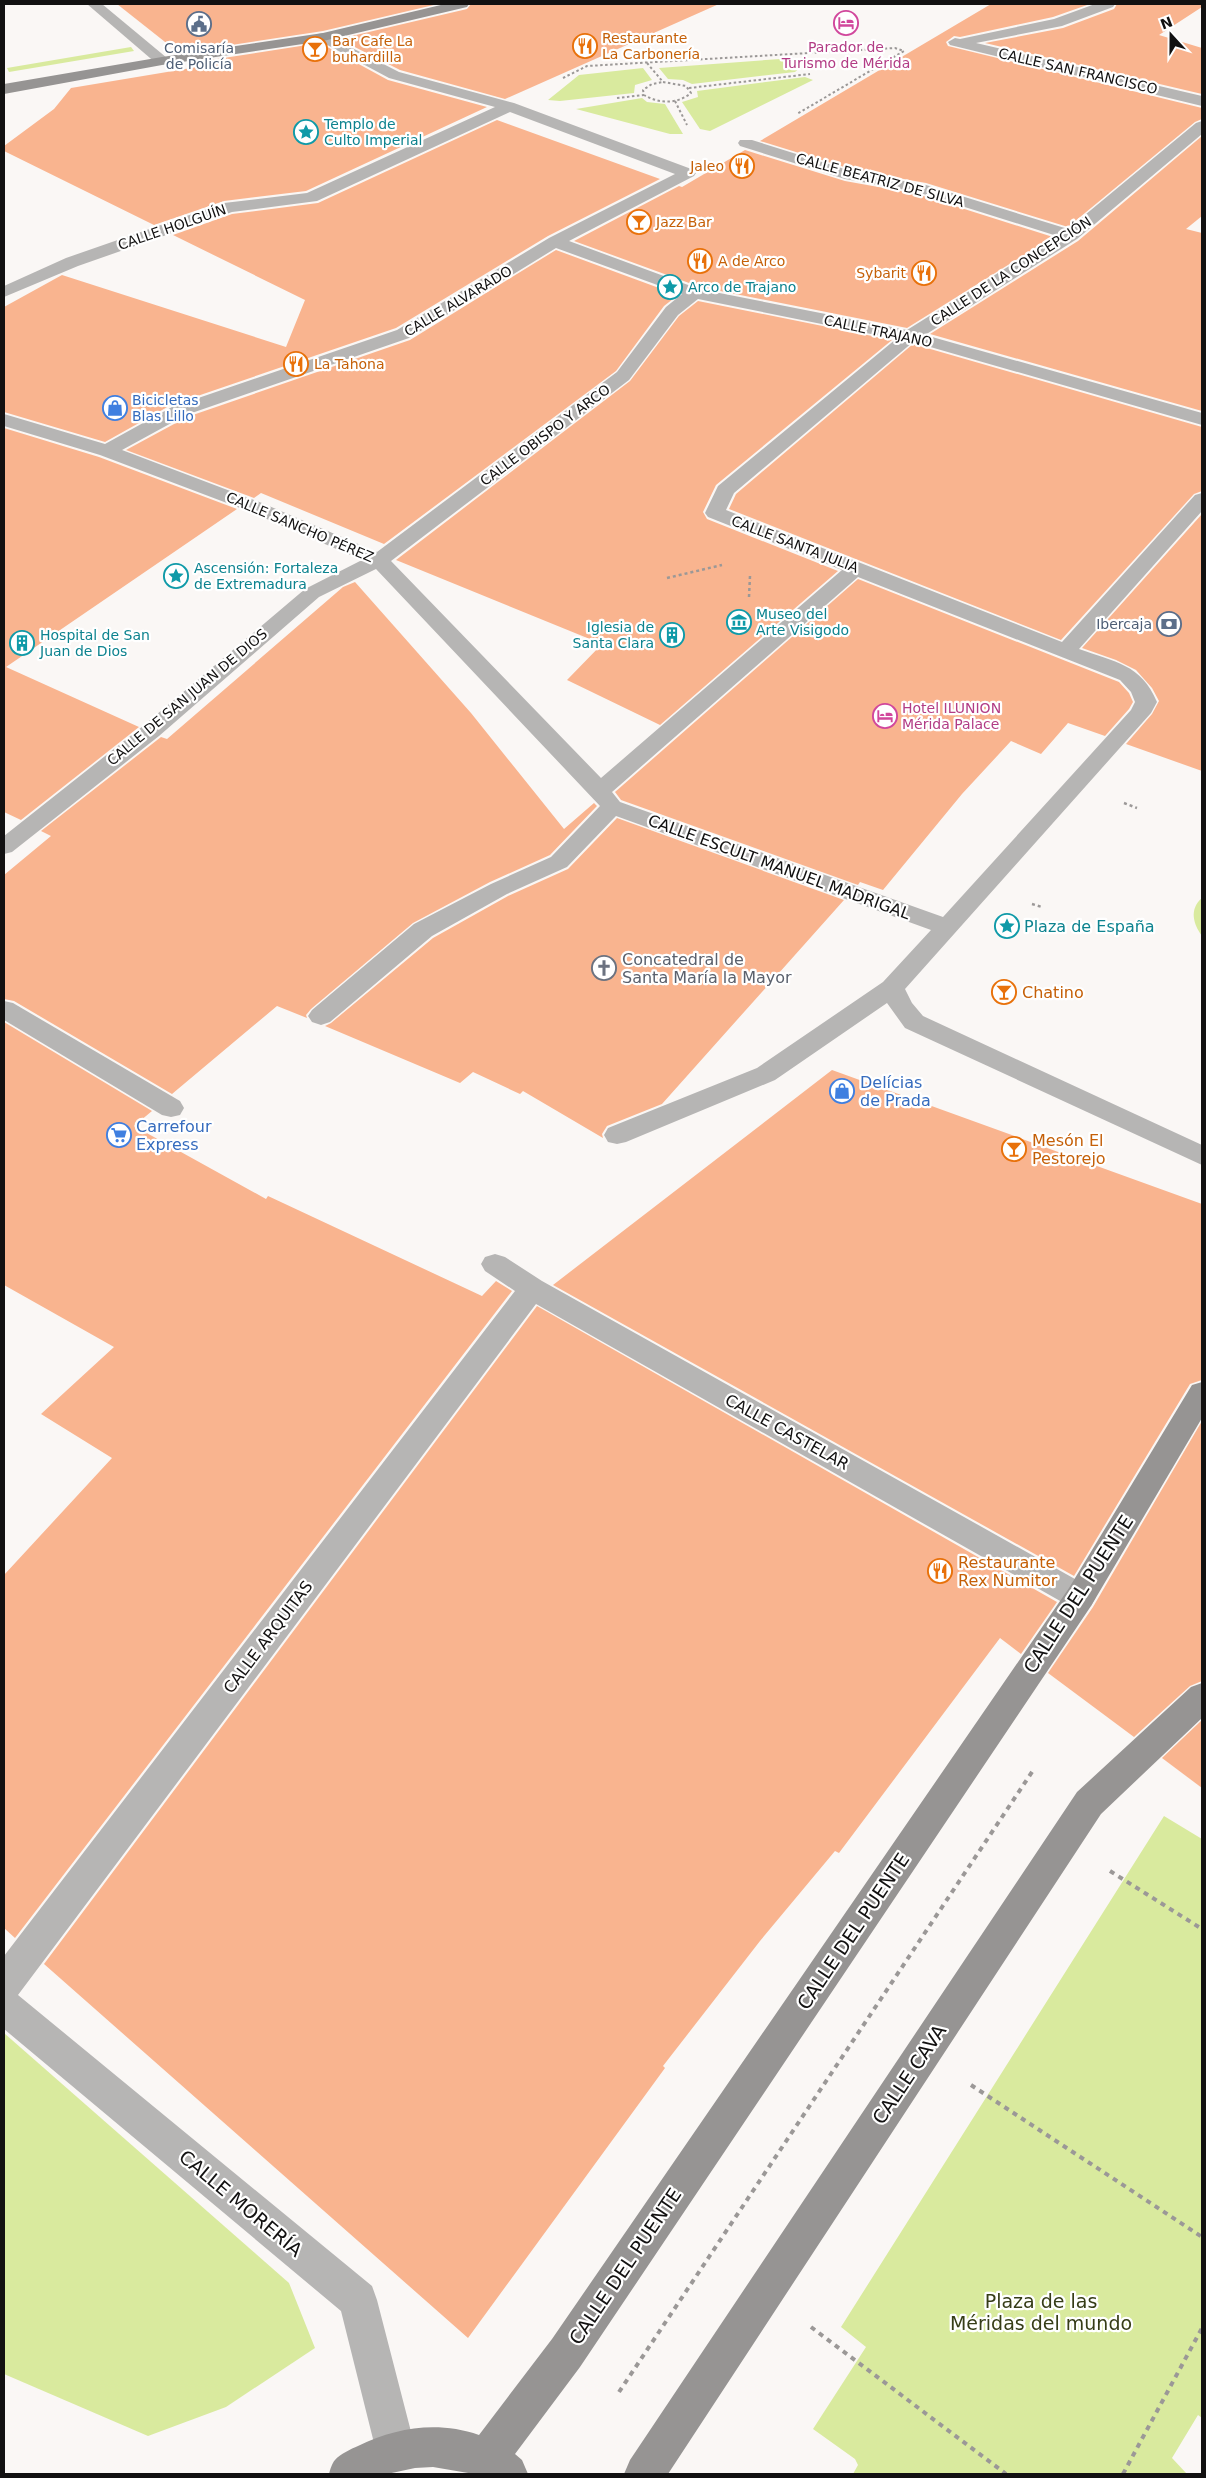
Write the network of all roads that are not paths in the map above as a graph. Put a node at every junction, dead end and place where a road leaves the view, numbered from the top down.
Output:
1 (94, 4) edge
2 (462, 4) edge
3 (1108, 4) edge
4 (323, 37) junction
5 (162, 61) junction
6 (4, 89) edge
7 (1202, 101) edge
8 (509, 106) junction
9 (1202, 126) edge
10 (746, 143) road end
11 (1071, 235) junction
12 (555, 242) junction
13 (4, 292) edge
14 (695, 293) junction
15 (910, 336) junction
16 (1202, 419) edge
17 (4, 420) edge
18 (107, 450) junction
19 (1202, 499) edge
20 (379, 560) junction
21 (856, 568) junction
22 (1066, 651) junction
23 (606, 799) junction
24 (4, 847) edge
25 (947, 927) junction
26 (892, 988) junction
27 (4, 1009) edge
28 (321, 1016) dead end
29 (171, 1108) dead end
30 (617, 1135) dead end
31 (1202, 1156) edge
32 (496, 1264) dead end
33 (532, 1289) junction
34 (1202, 1393) edge
35 (1080, 1597) junction
36 (1202, 1697) edge
37 (4, 1984) edge
38 (4, 2006) edge
39 (396, 2451) junction
40 (497, 2466) edge
41 (349, 2474) edge
42 (644, 2474) edge

1 - 5 street
2 - 4 main road
3 - 7 street, CALLE SAN FRANCISCO
4 - 5 main road
4 - 8 street
5 - 6 main road
8 - 12 street, CALLE ALVARADO
8 - 13 street, CALLE HOLGUÍN
9 - 11 street, CALLE DE LA CONCEPCIÓN
10 - 11 street, CALLE BEATRIZ DE SILVA
11 - 15 street, CALLE DE LA CONCEPCIÓN
12 - 14 street, CALLE TRAJANO
12 - 18 street, CALLE ALVARADO
14 - 15 street, CALLE TRAJANO
14 - 20 street, CALLE OBISPO Y ARCO
15 - 16 street, CALLE TRAJANO
15 - 21 street, CALLE SANTA JULIA
17 - 18 street, CALLE SANCHO PÉREZ
18 - 20 street, CALLE SANCHO PÉREZ
19 - 22 street
20 - 23 street, CALLE SANCHO PÉREZ
20 - 24 street, CALLE DE SAN JUAN DE DIOS
21 - 22 street, CALLE SANTA JULIA
21 - 23 street
22 - 25 street, CALLE SANTA JULIA
23 - 25 street, CALLE ESCULT MANUEL MADRIGAL
23 - 28 street
25 - 26 street
26 - 30 street
26 - 31 street
27 - 29 street
32 - 33 street, CALLE CASTELAR
33 - 35 street, CALLE CASTELAR
33 - 37 street, CALLE ARQUITAS
34 - 35 main road, CALLE DEL PUENTE
35 - 40 main road, CALLE DEL PUENTE
36 - 42 main road, CALLE CAVA
38 - 39 street, CALLE MORERÍA
39 - 40 main road
39 - 41 main road

